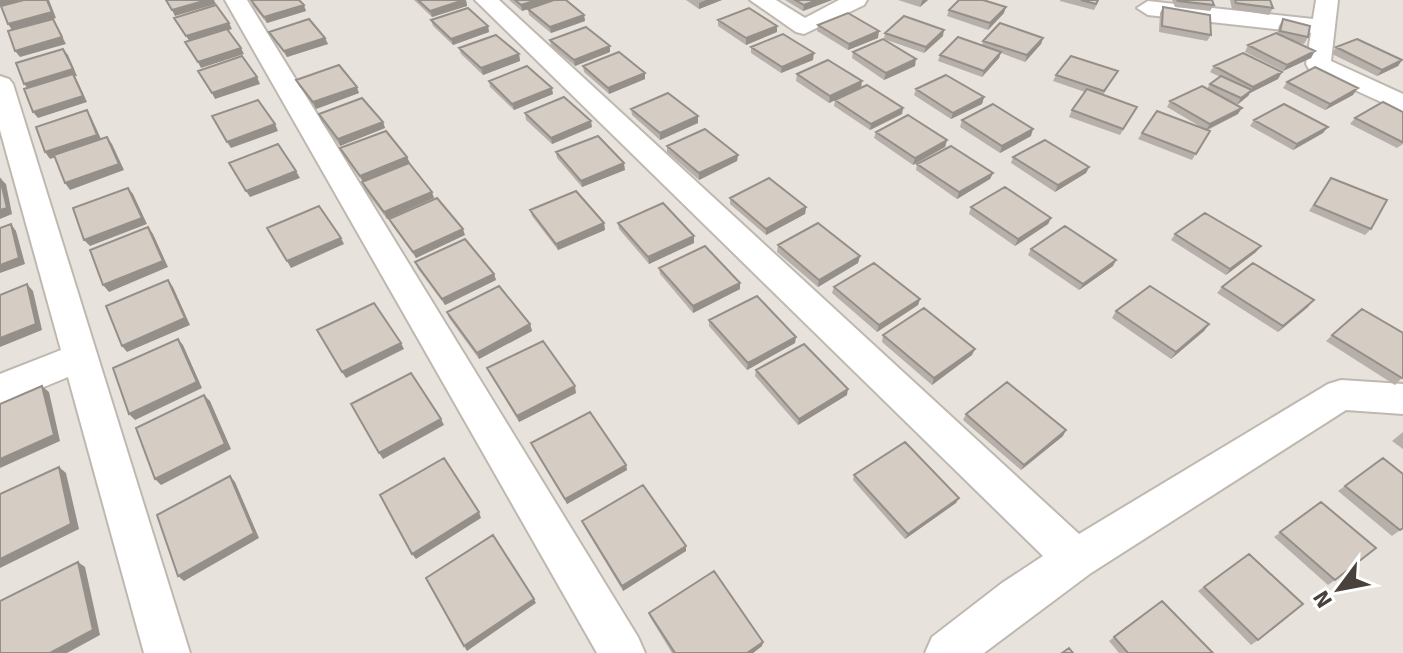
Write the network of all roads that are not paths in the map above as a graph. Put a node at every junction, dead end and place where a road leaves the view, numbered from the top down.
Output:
1 (236, 0) edge
2 (486, 0) edge
3 (761, 0) edge
4 (856, 0) edge
5 (1327, 0) edge
6 (1148, 8) dead end
7 (1322, 27) junction
8 (0, 84) edge
9 (1403, 104) edge
10 (81, 356) junction
11 (0, 390) edge
12 (1403, 399) edge
13 (1076, 559) junction
14 (167, 653) edge
15 (622, 653) edge
16 (948, 653) edge

1 - 15 street
2 - 13 street
3 - 4 street
5 - 7 street
6 - 7 street
7 - 9 street
8 - 10 street
10 - 11 street
10 - 14 street
12 - 13 street
13 - 16 street

